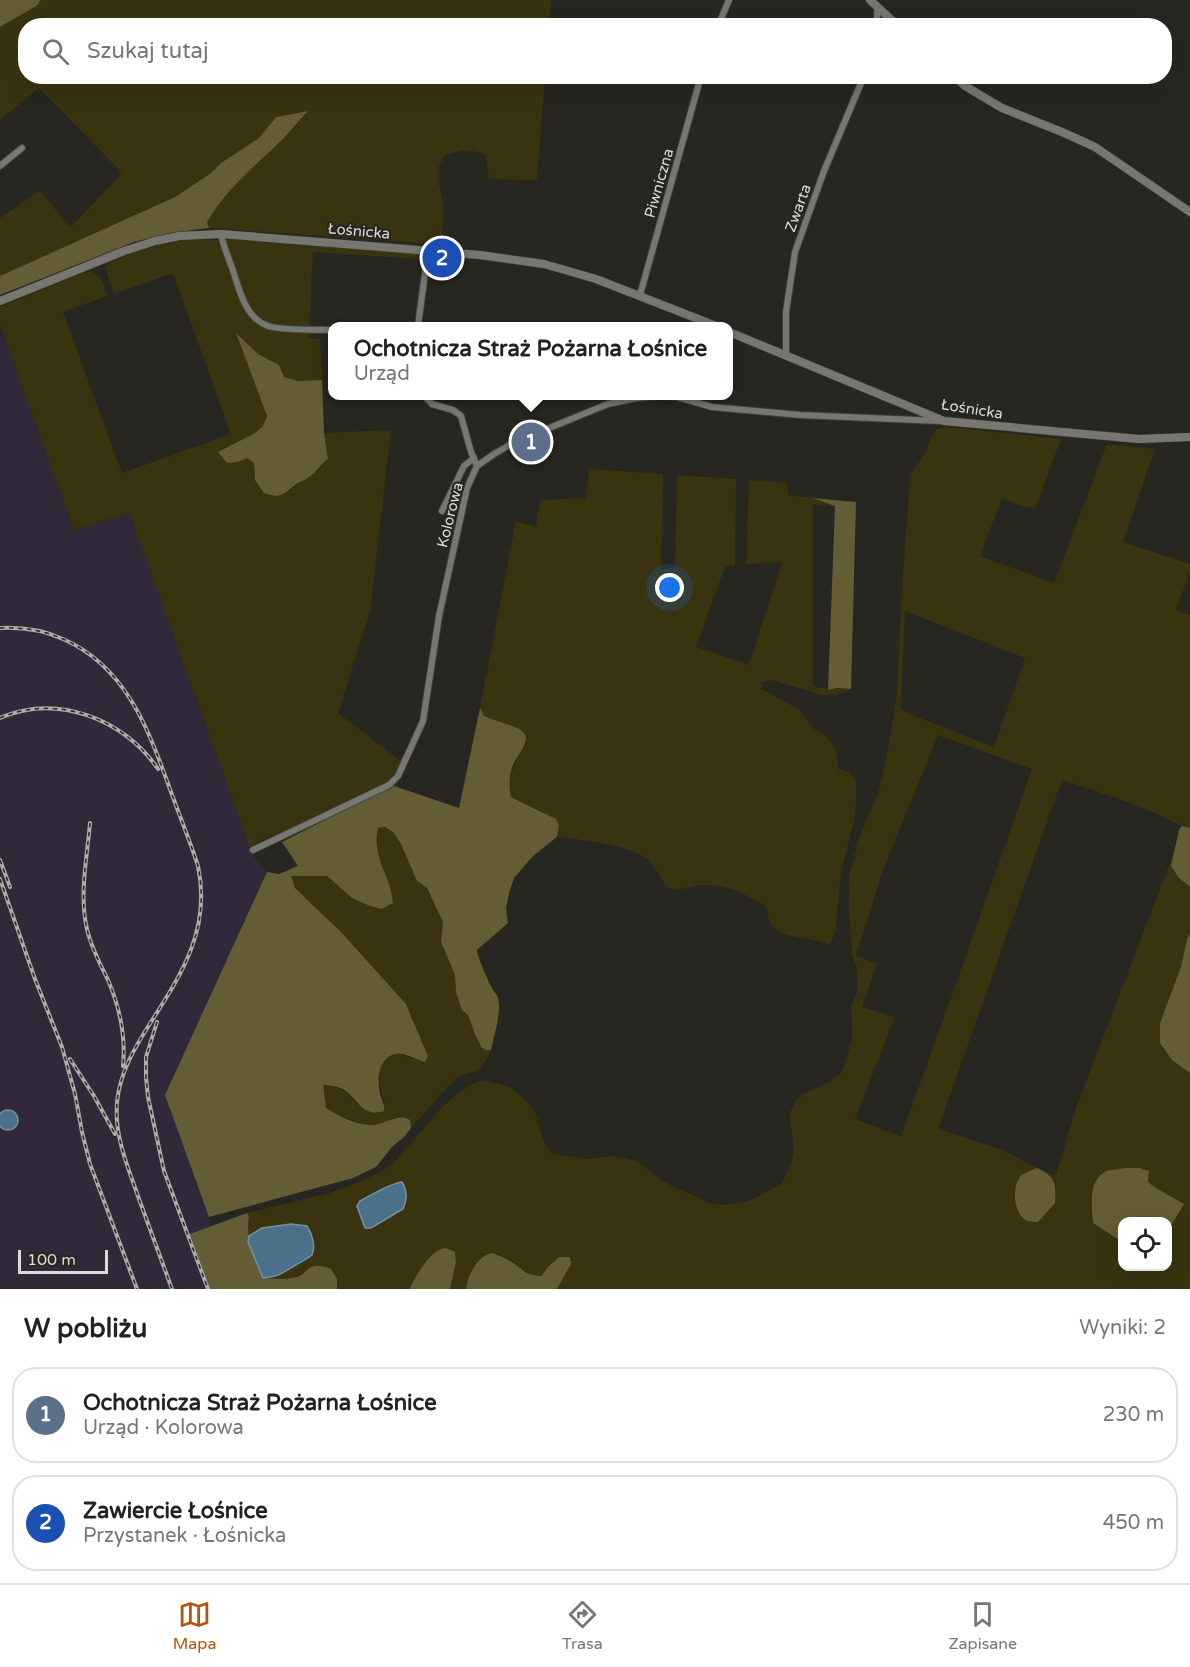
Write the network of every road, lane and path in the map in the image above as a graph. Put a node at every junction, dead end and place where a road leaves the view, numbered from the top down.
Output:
1 (729, 0) edge
2 (870, 0) edge
3 (878, 7) junction
4 (721, 18) edge
5 (877, 18) edge
6 (890, 18) edge
7 (699, 84) edge
8 (861, 84) edge
9 (963, 84) edge
10 (22, 148) dead end
11 (0, 166) edge
12 (1190, 212) edge
13 (222, 234) junction
14 (429, 251) junction
15 (640, 295) junction
16 (0, 301) edge
17 (419, 322) edge
18 (704, 322) edge
19 (328, 330) edge
20 (733, 334) edge
21 (786, 355) junction
22 (428, 400) edge
23 (627, 400) edge
24 (689, 400) edge
25 (944, 421) junction
26 (1190, 437) edge
27 (474, 458) junction
28 (477, 466) junction
29 (442, 510) dead end
30 (253, 850) dead end

1 - 4 street
2 - 3 street
3 - 5 street
3 - 6 street
7 - 15 street, Piwniczna
8 - 21 street, Zwarta
9 - 12 street
10 - 11 street
13 - 14 street, Łośnicka
13 - 16 street, Łośnicka
13 - 19 street
14 - 15 street, Łośnicka
14 - 17 street
15 - 18 street, Łośnicka
20 - 21 street, Łośnicka
21 - 25 street, Łośnicka
22 - 27 street
23 - 28 street, Kolorowa
24 - 25 street, Kolorowa
25 - 26 street, Łośnicka
27 - 28 street
27 - 29 street
28 - 30 street, Kolorowa

